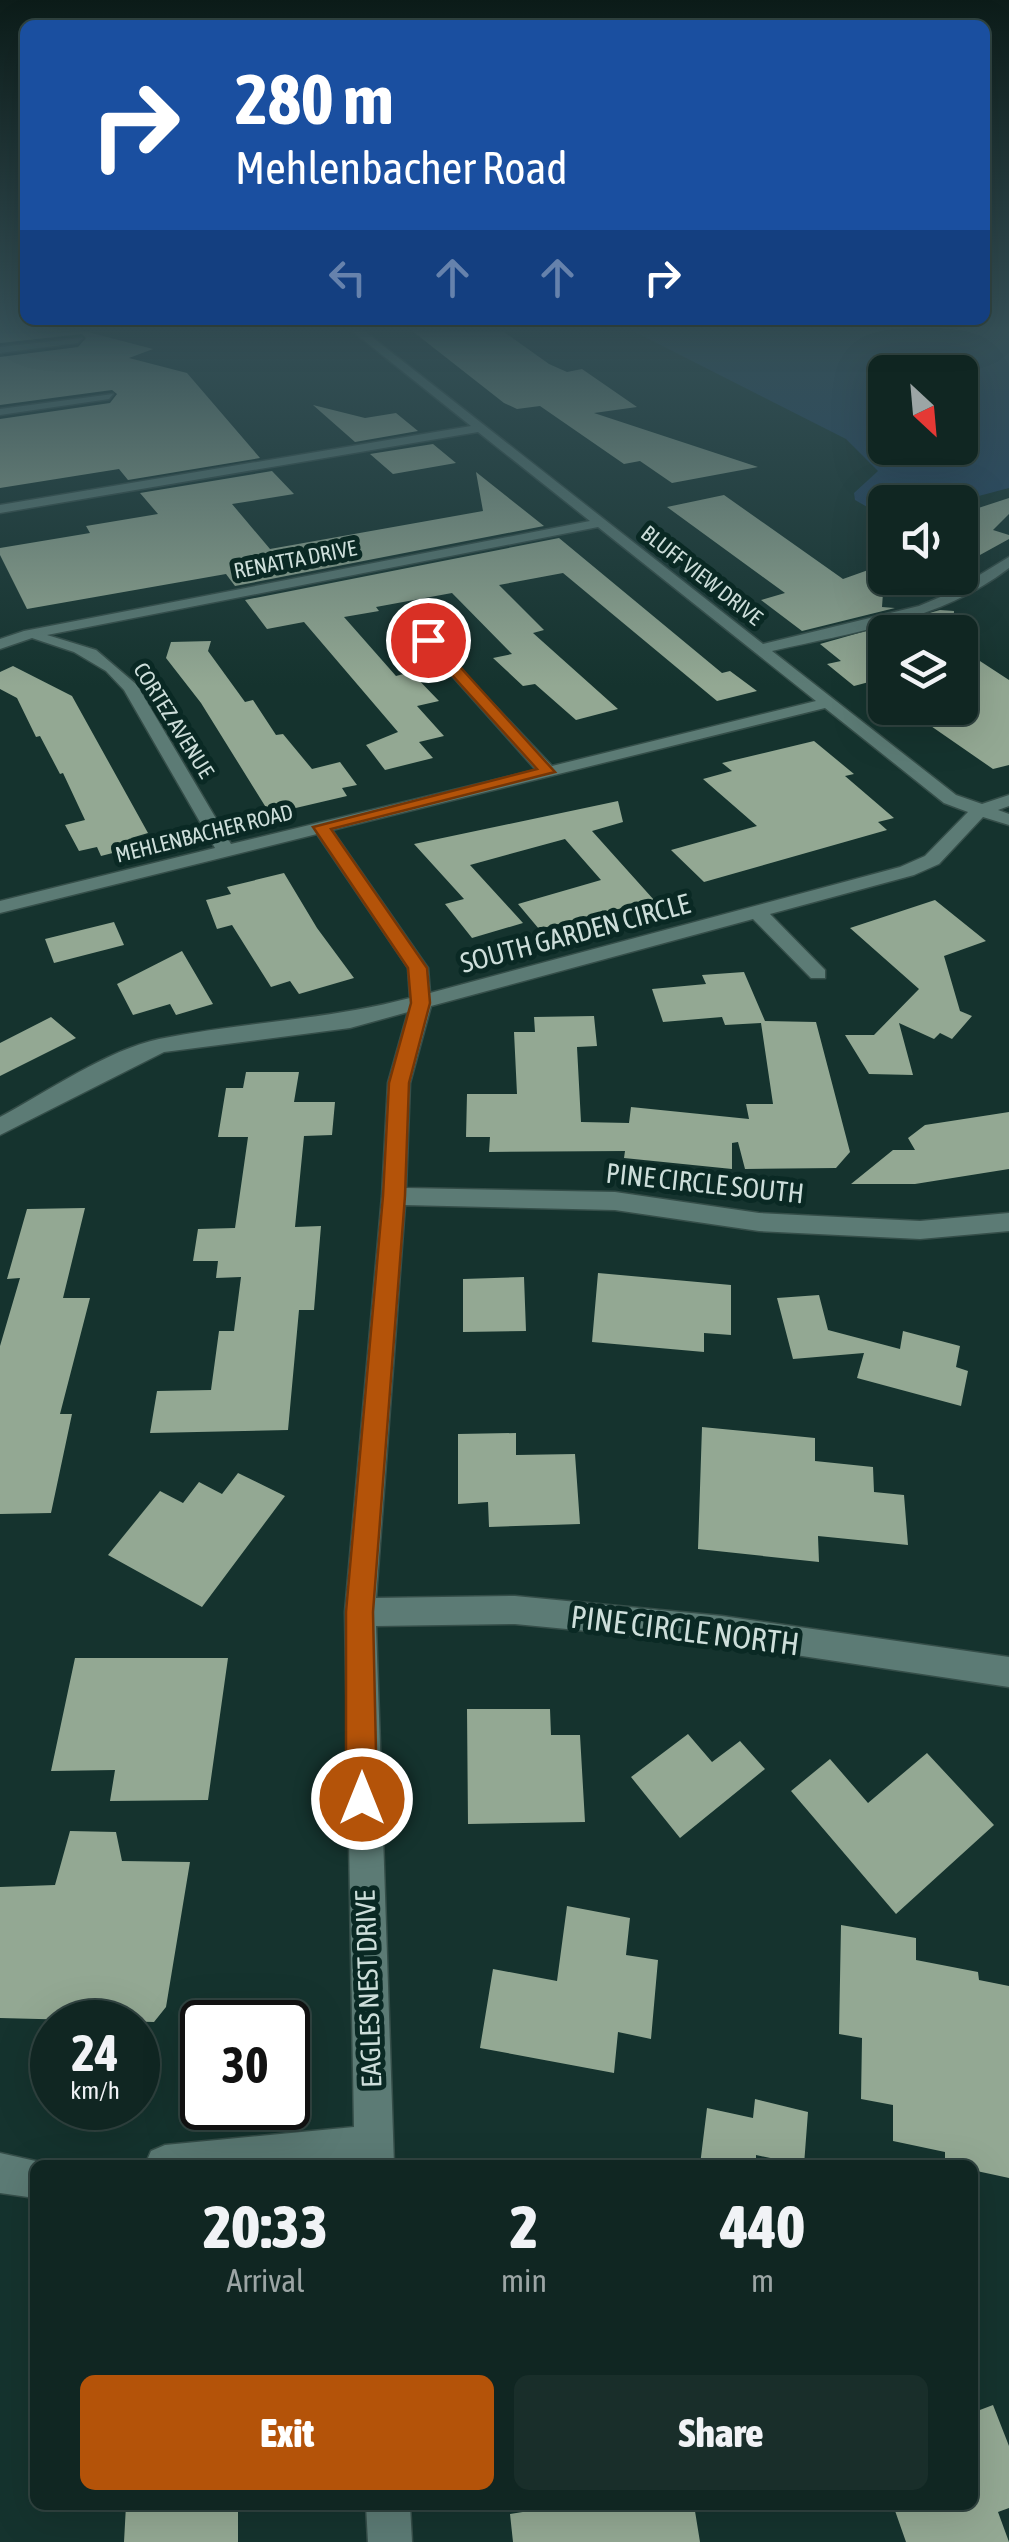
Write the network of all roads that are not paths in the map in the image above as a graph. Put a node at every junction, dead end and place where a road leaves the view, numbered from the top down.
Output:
1 (360, 449) edge
2 (502, 449) edge
3 (0, 509) edge
4 (599, 523) junction
5 (1009, 561) edge
6 (0, 629) edge
7 (24, 635) junction
8 (428, 640) dead end
9 (0, 644) edge
10 (760, 649) junction
11 (827, 703) junction
12 (547, 772) junction
13 (1009, 800) edge
14 (978, 812) junction
15 (1009, 820) edge
16 (321, 827) junction
17 (226, 851) junction
18 (0, 907) edge
19 (757, 912) junction
20 (818, 974) dead end
21 (420, 1003) junction
22 (0, 1127) edge
23 (394, 1196) junction
24 (1009, 1222) edge
25 (360, 1612) junction
26 (1009, 1672) edge
27 (374, 2155) edge
28 (270, 2160) edge
29 (0, 2172) edge
30 (30, 2177) edge
31 (388, 2510) edge
32 (390, 2542) edge

1 - 3 street
2 - 4 street, BLUFF VIEW DRIVE
4 - 7 street, RENATTA DRIVE
4 - 10 street, BLUFF VIEW DRIVE
5 - 10 street
6 - 7 street, CORTEZ AVENUE
7 - 9 street, RENATTA DRIVE
7 - 17 street, CORTEZ AVENUE
8 - 12 street
10 - 11 street, BLUFF VIEW DRIVE
11 - 12 street, MEHLENBACHER ROAD
11 - 14 street, BLUFF VIEW DRIVE
12 - 16 street, MEHLENBACHER ROAD
13 - 14 street
14 - 15 street
14 - 19 street, SOUTH GARDEN CIRCLE
16 - 17 street, MEHLENBACHER ROAD
16 - 21 street, EAGLES NEST DRIVE
17 - 18 street, MEHLENBACHER ROAD
19 - 20 street
19 - 21 street, SOUTH GARDEN CIRCLE
21 - 22 street, SOUTH GARDEN CIRCLE
21 - 23 street, EAGLES NEST DRIVE
23 - 24 street, PINE CIRCLE SOUTH
23 - 25 street, EAGLES NEST DRIVE
25 - 26 street, PINE CIRCLE NORTH
25 - 27 street, EAGLES NEST DRIVE
27 - 28 street
29 - 30 street
31 - 32 street

